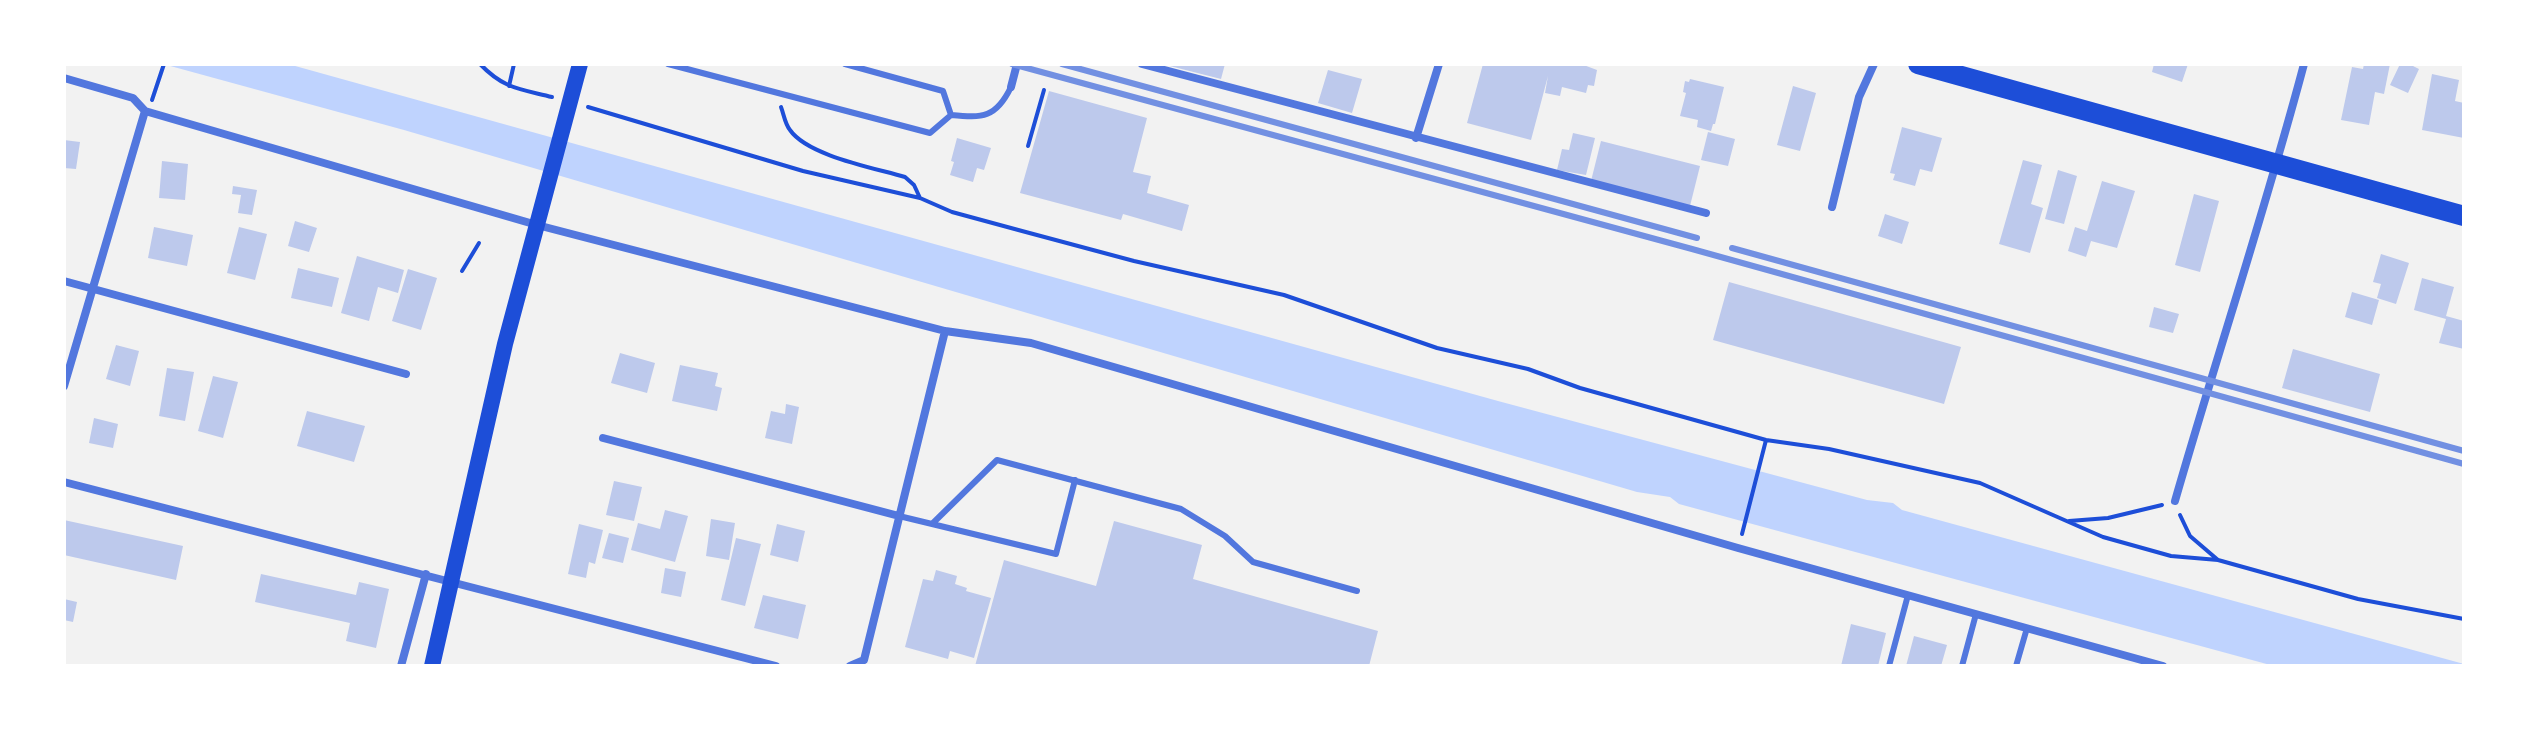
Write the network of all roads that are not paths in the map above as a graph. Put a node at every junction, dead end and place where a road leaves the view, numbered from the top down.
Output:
1 (580, 64) edge
2 (668, 64) edge
3 (845, 64) edge
4 (1017, 64) edge
5 (1142, 64) edge
6 (1439, 64) edge
7 (1874, 64) edge
8 (1918, 64) edge
9 (2304, 64) edge
10 (64, 78) edge
11 (1011, 87) joint
12 (145, 111) junction
13 (951, 115) junction
14 (1416, 138) junction
15 (2278, 164) junction
16 (1832, 207) dead end
17 (1706, 213) dead end
18 (2464, 216) edge
19 (537, 225) junction
20 (64, 281) edge
21 (92, 288) junction
22 (945, 331) junction
23 (406, 374) dead end
24 (64, 386) edge
25 (603, 438) dead end
26 (1075, 480) junction
27 (64, 482) edge
28 (2175, 501) road end
29 (899, 516) junction
30 (932, 524) junction
31 (426, 574) junction
32 (1357, 591) dead end
33 (1908, 595) junction
34 (1976, 614) junction
35 (2027, 628) junction
36 (401, 666) edge
37 (432, 666) edge
38 (776, 666) edge
39 (850, 666) edge
40 (1889, 666) edge
41 (1962, 666) edge
42 (2016, 666) edge
43 (2163, 666) edge

1 - 19 main road
2 - 13 lane
3 - 13 lane
4 - 11 street
5 - 14 street
6 - 14 street
7 - 16 street
8 - 15 main road
9 - 15 street
10 - 12 street
11 - 13 lane
12 - 19 street
12 - 21 street
14 - 17 street
15 - 18 main road
15 - 28 street
19 - 22 street
19 - 37 main road
20 - 21 street
21 - 23 street
21 - 24 street
22 - 29 street
22 - 33 street
25 - 29 street
26 - 30 lane
26 - 30 lane
26 - 32 lane
27 - 31 street
29 - 30 lane
29 - 39 street
31 - 36 street
31 - 38 street
33 - 34 street
33 - 40 lane
34 - 35 street
34 - 41 lane
35 - 42 lane
35 - 43 street

